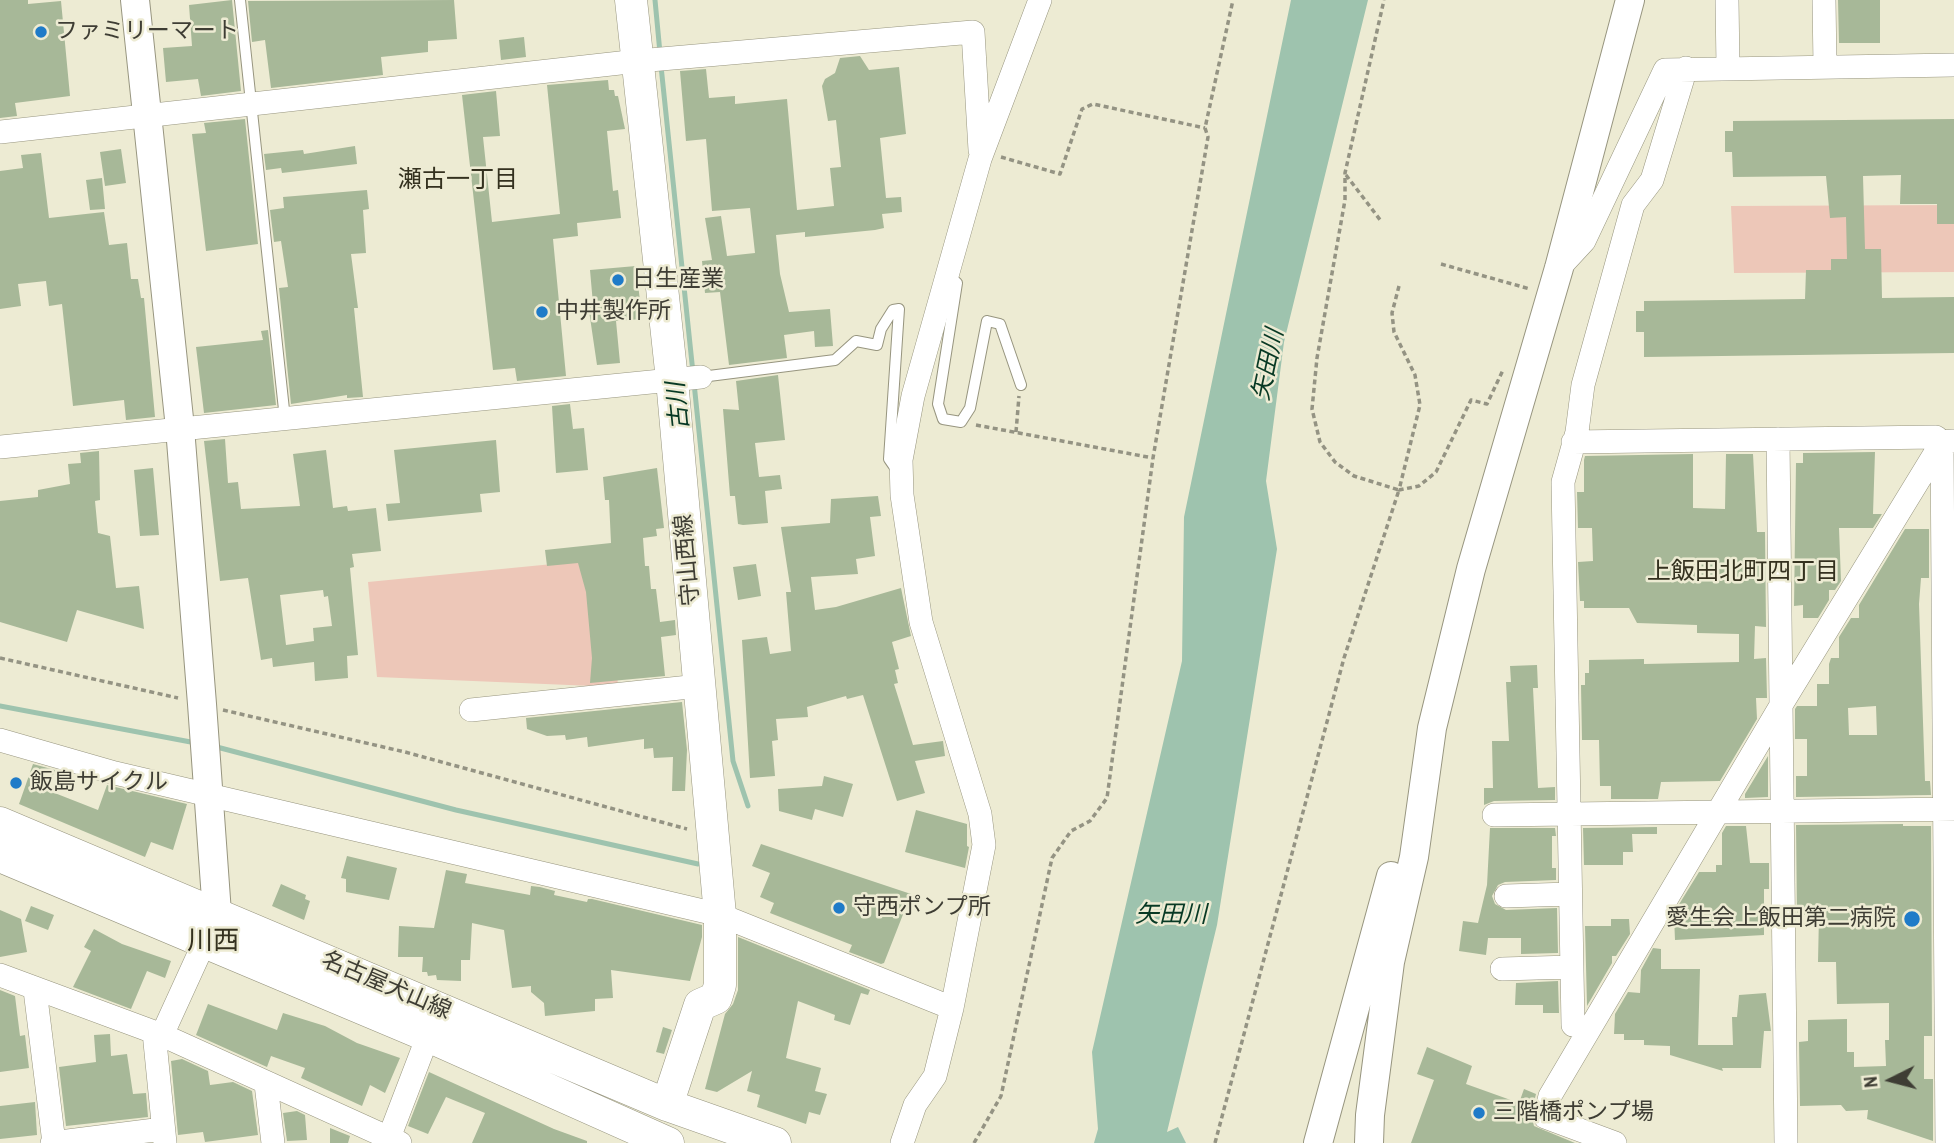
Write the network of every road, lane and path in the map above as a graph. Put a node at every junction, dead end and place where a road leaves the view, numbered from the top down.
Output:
1 (135, 0) edge
2 (240, 0) edge
3 (631, 0) edge
4 (1040, 0) edge
5 (1233, 0) edge
6 (1384, 0) edge
7 (1630, 0) edge
8 (1727, 0) edge
9 (1824, 0) edge
10 (653, 59) junction
11 (1954, 65) edge
12 (1825, 66) junction
13 (1728, 67) junction
14 (1686, 68) junction
15 (250, 105) junction
16 (149, 116) junction
17 (1205, 128) junction
18 (0, 132) edge
19 (980, 159) junction
20 (1011, 160) dead end
21 (1345, 173) junction
22 (1381, 221) dead end
23 (1441, 264) dead end
24 (1559, 268) junction
25 (947, 274) junction
26 (1399, 286) dead end
27 (1522, 286) dead end
28 (1505, 367) dead end
29 (686, 379) junction
30 (1021, 385) joint
31 (285, 419) junction
32 (961, 422) junction
33 (180, 428) junction
34 (1016, 432) junction
35 (1778, 439) junction
36 (1948, 441) edge
37 (1573, 442) junction
38 (0, 447) edge
39 (1153, 458) junction
40 (902, 477) junction
41 (1399, 490) junction
42 (0, 658) edge
43 (699, 686) junction
44 (1783, 702) junction
45 (471, 710) dead end
46 (203, 714) junction
47 (1432, 728) junction
48 (0, 740) edge
49 (208, 783) junction
50 (1950, 809) edge
51 (1783, 810) junction
52 (1719, 811) junction
53 (1569, 813) junction
54 (1494, 815) dead end
55 (0, 823) edge
56 (712, 836) junction
57 (0, 856) edge
58 (1570, 894) junction
59 (1506, 896) dead end
60 (217, 913) junction
61 (720, 915) junction
62 (204, 943) junction
63 (1572, 967) junction
64 (1502, 969) dead end
65 (0, 975) edge
66 (34, 990) junction
67 (952, 1008) junction
68 (1573, 1025) dead end
69 (158, 1034) junction
70 (428, 1036) junction
71 (266, 1084) junction
72 (678, 1096) junction
73 (164, 1136) edge
74 (391, 1141) edge
75 (658, 1141) edge
76 (53, 1143) edge
77 (273, 1143) edge
78 (775, 1143) edge
79 (902, 1143) edge
80 (974, 1143) edge
81 (1215, 1143) edge
82 (1318, 1143) edge
83 (1369, 1143) edge
84 (1615, 1143) edge
85 (1786, 1143) edge
86 (1947, 1143) edge

1 - 16 street
2 - 15 lane
3 - 10 main road, 守山西線
4 - 19 street
5 - 17 path
6 - 21 path
7 - 24 street
8 - 13 street
9 - 12 street
10 - 15 street
10 - 19 street
10 - 29 main road, 守山西線
11 - 12 street
12 - 13 street
13 - 14 street
14 - 24 street
14 - 37 street
15 - 16 street
15 - 31 lane
16 - 18 street
16 - 33 street
17 - 20 path
17 - 39 path
19 - 25 street
21 - 22 path
21 - 41 path
23 - 27 path
24 - 47 street
25 - 32 lane
25 - 40 street
26 - 41 path
28 - 41 path
29 - 31 street
29 - 40 lane
29 - 43 main road, 守山西線
30 - 32 lane
30 - 34 path
31 - 33 street
32 - 34 path
33 - 38 street
33 - 46 street
34 - 39 path
35 - 36 street
35 - 37 street
35 - 44 street
36 - 44 street
36 - 50 street
37 - 53 street
39 - 80 path
40 - 67 street
41 - 81 path
42 - 46 path
43 - 45 street
43 - 56 main road, 守山西線
44 - 51 street
44 - 52 street
46 - 49 street
46 - 56 path
47 - 82 street
47 - 83 street
48 - 49 street
49 - 60 street
49 - 61 street
50 - 51 street
50 - 86 street
51 - 52 street
51 - 85 street
52 - 53 street
52 - 84 street
53 - 54 street
53 - 58 street
55 - 60 main road, 名古屋犬山線
56 - 61 main road, 守山西線
57 - 62 main road, 名古屋犬山線
58 - 59 street
58 - 63 street
60 - 62 street
60 - 72 main road, 名古屋犬山線
61 - 67 street
61 - 72 main road, 守山西線
62 - 69 street
62 - 70 main road, 名古屋犬山線
63 - 64 street
63 - 68 street
65 - 66 street
66 - 69 street
66 - 76 street
67 - 79 street
69 - 71 street
69 - 73 street
70 - 74 street
70 - 75 main road, 名古屋犬山線
71 - 74 street
71 - 77 street
72 - 78 main road, 名古屋犬山線
73 - 76 street

